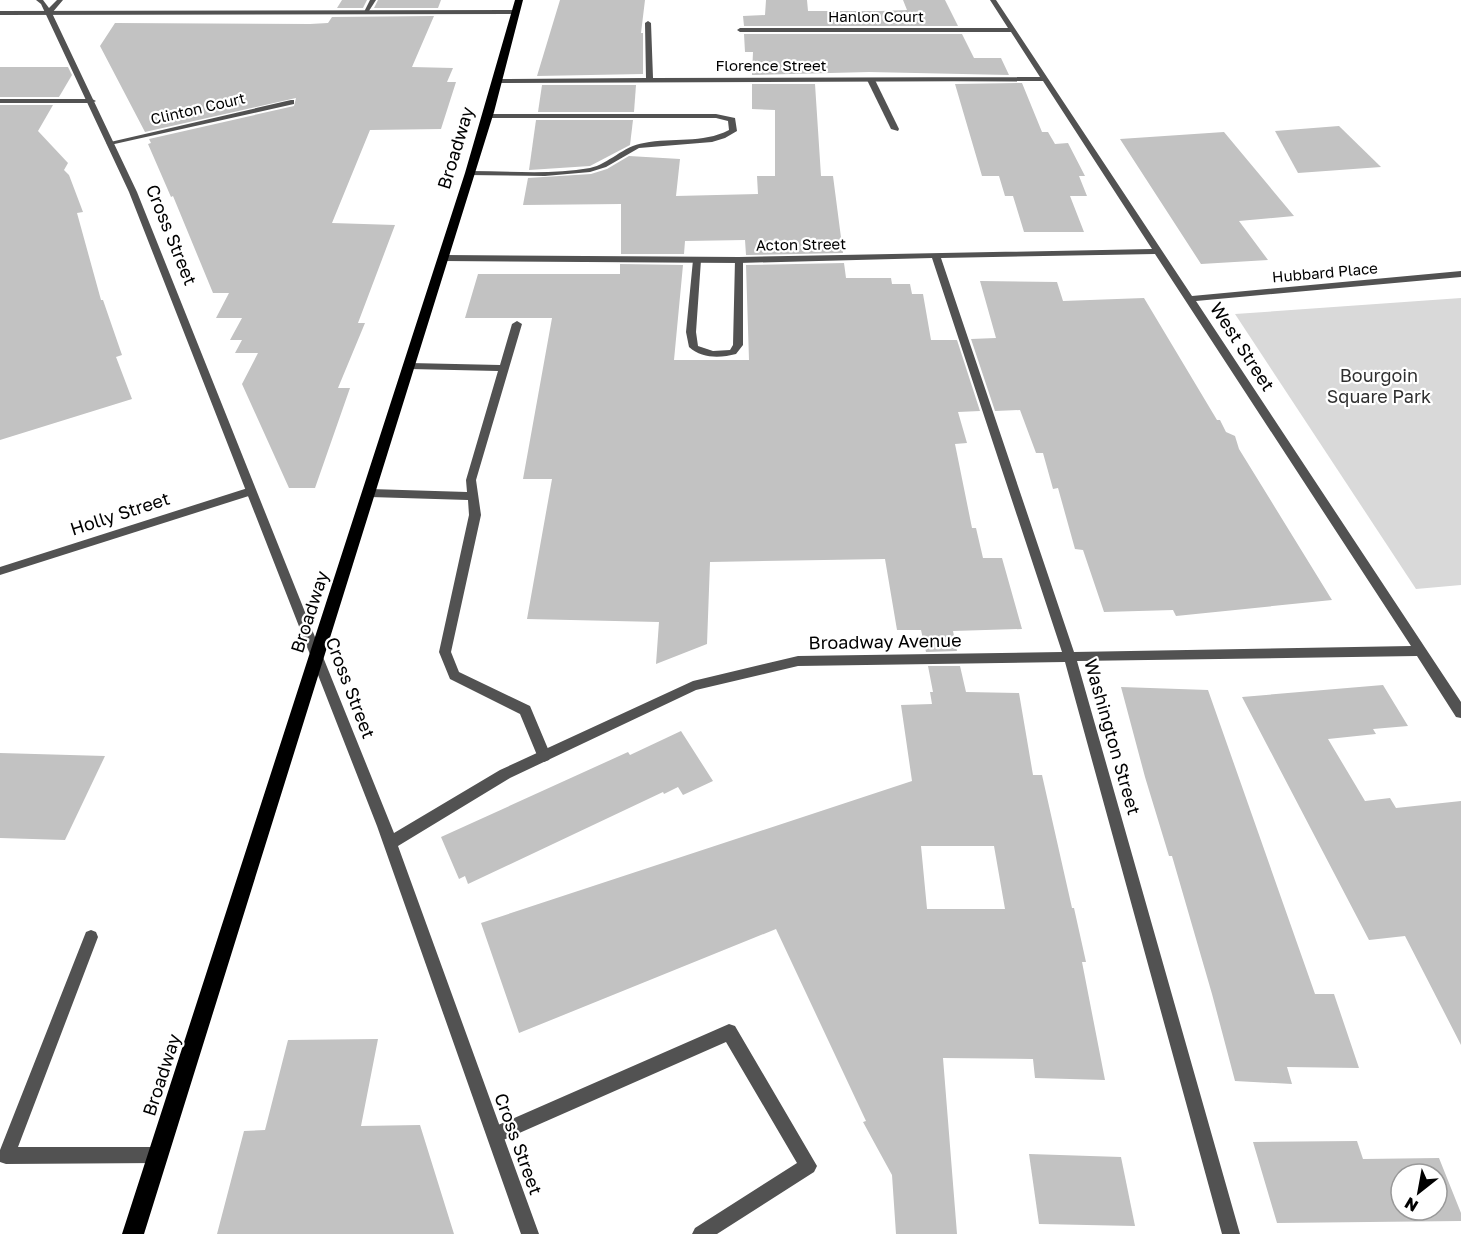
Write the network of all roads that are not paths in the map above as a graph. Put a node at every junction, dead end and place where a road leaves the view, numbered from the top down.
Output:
1 (39, 0) edge
2 (60, 0) edge
3 (373, 0) edge
4 (993, 0) edge
5 (517, 6) edge
6 (0, 13) edge
7 (48, 13) junction
8 (365, 13) junction
9 (648, 23) dead end
10 (740, 30) dead end
11 (1013, 30) junction
12 (1045, 79) junction
13 (650, 80) junction
14 (871, 80) junction
15 (498, 81) junction
16 (0, 101) edge
17 (92, 101) junction
18 (291, 102) dead end
19 (488, 116) junction
20 (896, 129) dead end
21 (110, 143) junction
22 (470, 173) junction
23 (1158, 251) junction
24 (936, 256) junction
25 (444, 258) junction
26 (697, 260) junction
27 (739, 260) junction
28 (1461, 273) edge
29 (1191, 299) junction
30 (517, 324) dead end
31 (410, 366) junction
32 (504, 368) junction
33 (251, 491) junction
34 (370, 492) junction
35 (473, 496) junction
36 (0, 571) edge
37 (1421, 651) junction
38 (317, 657) junction
39 (1070, 657) junction
40 (1461, 713) edge
41 (544, 756) junction
42 (390, 843) junction
43 (91, 937) dead end
44 (495, 1135) junction
45 (159, 1155) junction
46 (134, 1234) edge
47 (530, 1234) edge
48 (701, 1234) edge
49 (1231, 1234) edge

1 - 7 street, Cross Street
2 - 7 street
3 - 8 street
4 - 11 street, West Street
5 - 8 street
5 - 15 main road, Broadway
6 - 7 street
7 - 8 street
7 - 17 street, Cross Street
9 - 13 street
10 - 11 street, Hanlon Court
11 - 12 street, West Street
12 - 14 street, Florence Street
12 - 23 street, West Street
13 - 14 street, Florence Street
13 - 15 street, Florence Street
14 - 20 street
15 - 19 main road, Broadway
16 - 17 street
17 - 21 street, Cross Street
18 - 21 street, Clinton Court
19 - 22 main road, Broadway
19 - 22 street
21 - 33 street, Cross Street
22 - 25 main road, Broadway
23 - 24 street, Acton Street
23 - 29 street, West Street
24 - 27 street, Acton Street
24 - 39 street, Washington Street
25 - 26 street, Acton Street
25 - 31 main road, Broadway
26 - 27 street, Acton Street
26 - 27 street
28 - 29 street, Hubbard Place
29 - 37 street, West Street
30 - 32 street
31 - 32 street
31 - 34 main road, Broadway
32 - 35 street
33 - 36 street, Holly Street
33 - 38 street, Cross Street
34 - 35 street
34 - 38 main road, Broadway
35 - 41 street
37 - 39 street, Broadway Avenue
37 - 40 street, West Street
38 - 42 street, Cross Street
38 - 45 main road, Broadway
39 - 41 street, Broadway Avenue
39 - 49 street, Washington Street
41 - 42 street, Broadway Avenue
42 - 44 street, Cross Street
43 - 45 street
44 - 47 street, Cross Street
44 - 48 street
45 - 46 main road, Broadway

